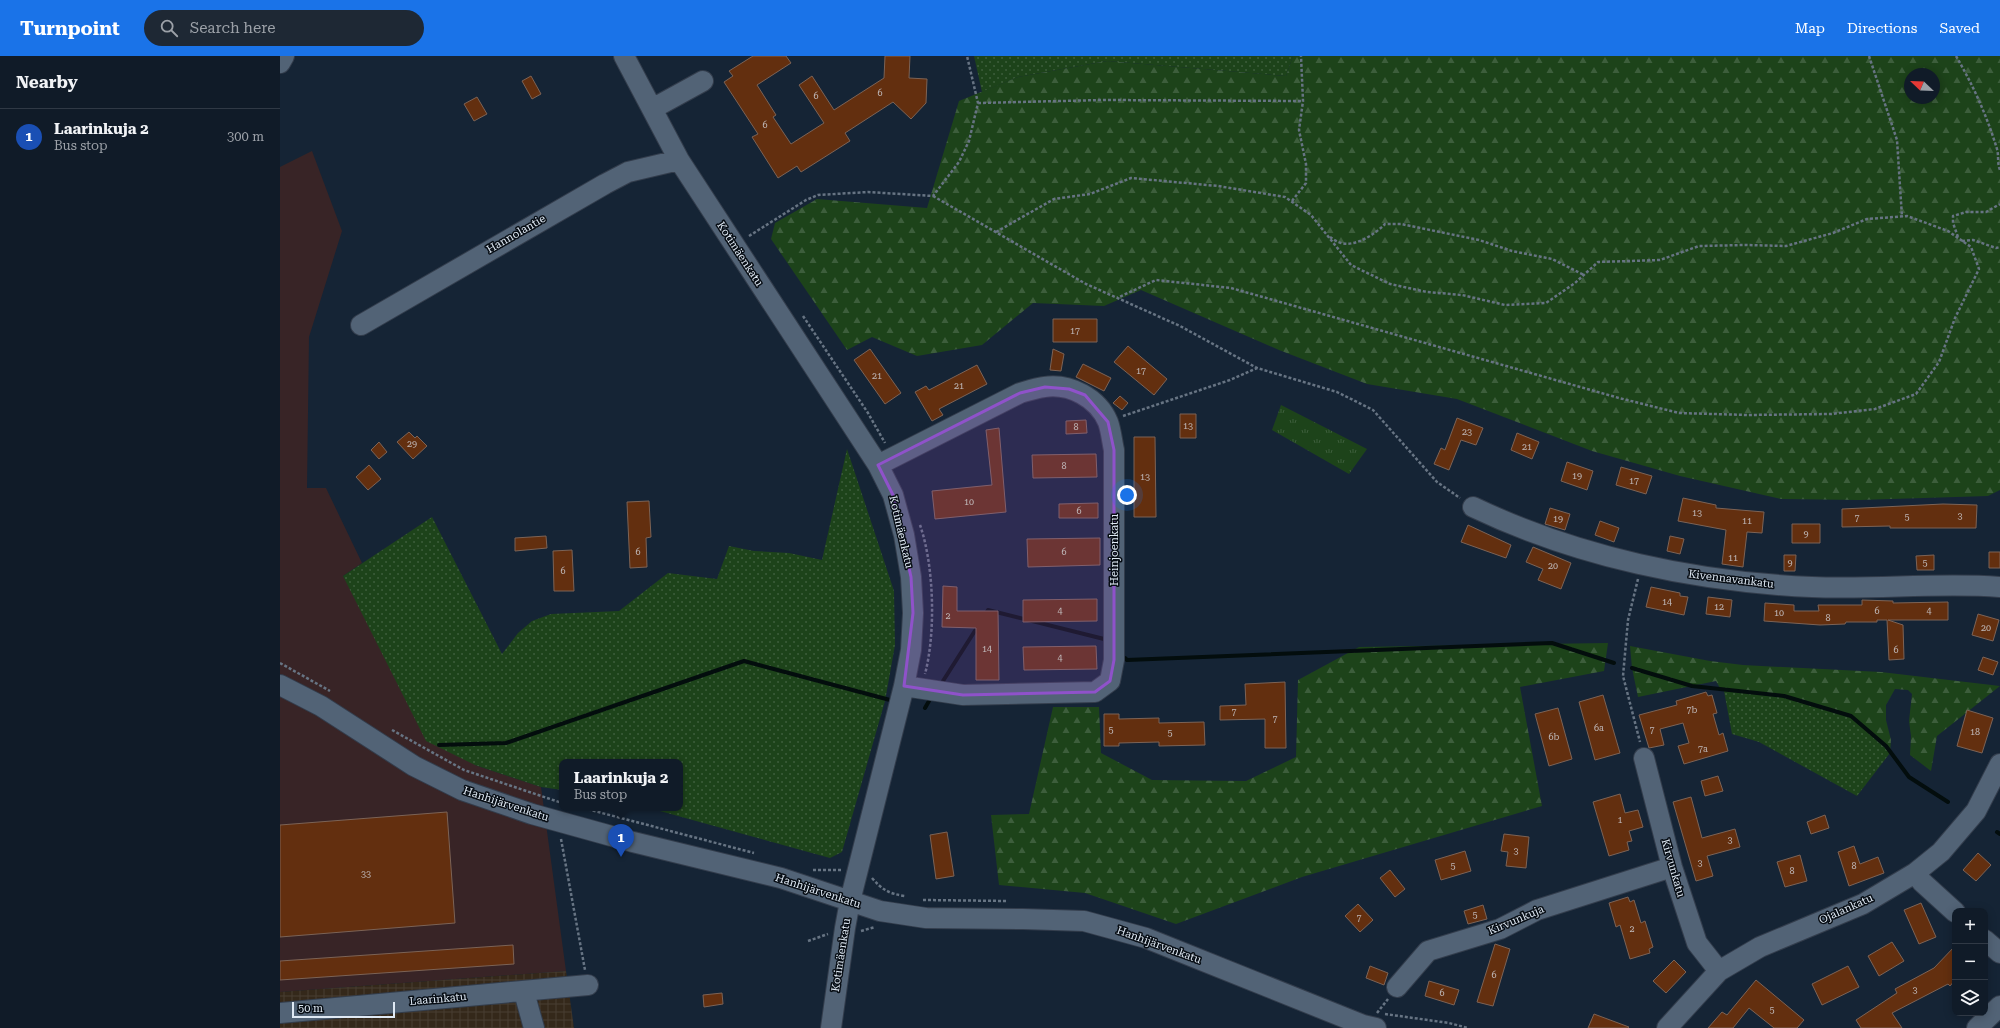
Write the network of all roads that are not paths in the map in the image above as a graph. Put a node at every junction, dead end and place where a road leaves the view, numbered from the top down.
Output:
1 (284, 56) edge
2 (624, 56) edge
3 (280, 63) edge
4 (703, 81) dead end
5 (652, 109) junction
6 (679, 160) junction
7 (362, 325) dead end
8 (886, 461) junction
9 (1473, 507) road end
10 (2000, 587) edge
11 (280, 684) edge
12 (913, 688) junction
13 (1644, 758) road end
14 (2000, 764) edge
15 (560, 812) edge
16 (1672, 867) junction
17 (1915, 873) junction
18 (850, 901) junction
19 (1952, 909) edge
20 (1988, 943) edge
21 (2000, 953) edge
22 (1718, 971) junction
23 (588, 985) road end
24 (1397, 987) dead end
25 (524, 992) junction
26 (2000, 1006) edge
27 (280, 1013) edge
28 (534, 1028) edge
29 (832, 1028) edge
30 (1376, 1028) edge
31 (1667, 1028) edge
32 (1977, 1028) edge

1 - 3 street
2 - 5 street, Kotimäenkatu
4 - 5 street
5 - 6 street, Kotimäenkatu
6 - 7 street, Hannolantie
6 - 8 street, Kotimäenkatu
8 - 12 street, Kotimäenkatu
8 - 12 street, Heinjoenkatu
9 - 10 street, Kivennavankatu
11 - 15 street, Hanhijärvenkatu
12 - 18 street, Kotimäenkatu
13 - 16 street, Kirvunkatu
14 - 17 street, Ojalankatu
15 - 18 street, Hanhijärvenkatu
16 - 22 street, Kirvunkatu
16 - 24 street, Kirvunkuja
17 - 19 street
17 - 22 street, Ojalankatu
18 - 29 street, Kotimäenkatu
18 - 30 street, Hanhijärvenkatu
20 - 21 street
22 - 31 street, Ojalankatu
23 - 25 street, Laarinkatu
25 - 27 street, Laarinkatu
25 - 28 street
26 - 32 street

